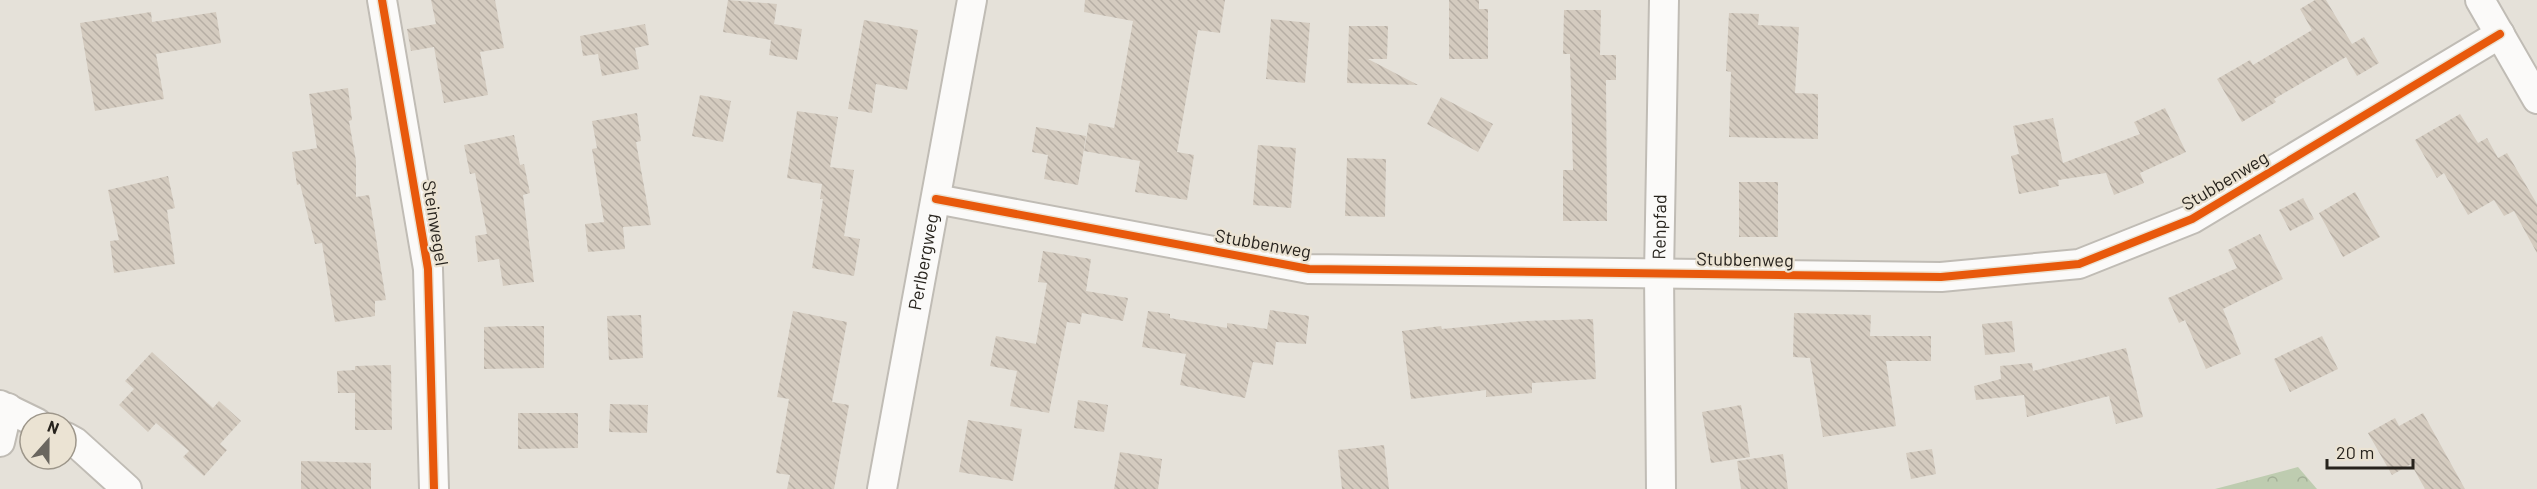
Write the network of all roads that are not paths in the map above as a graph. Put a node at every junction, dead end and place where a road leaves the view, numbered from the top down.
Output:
1 (382, 0) edge
2 (972, 0) edge
3 (1664, 0) edge
4 (2480, 0) edge
5 (2500, 34) junction
6 (2537, 99) edge
7 (936, 199) junction
8 (1659, 274) junction
9 (4, 407) edge
10 (18, 414) edge
11 (0, 442) edge
12 (78, 445) edge
13 (127, 489) edge
14 (434, 489) edge
15 (882, 489) edge
16 (1661, 489) edge

1 - 14 street, Steinwegel
2 - 7 street, Perlbergweg
3 - 8 street, Rehpfad
4 - 5 street
5 - 6 street
5 - 8 street, Stubbenweg
7 - 8 street, Stubbenweg
7 - 15 street, Perlbergweg
8 - 16 street, Rehpfad
9 - 10 street
9 - 11 street
12 - 13 street

